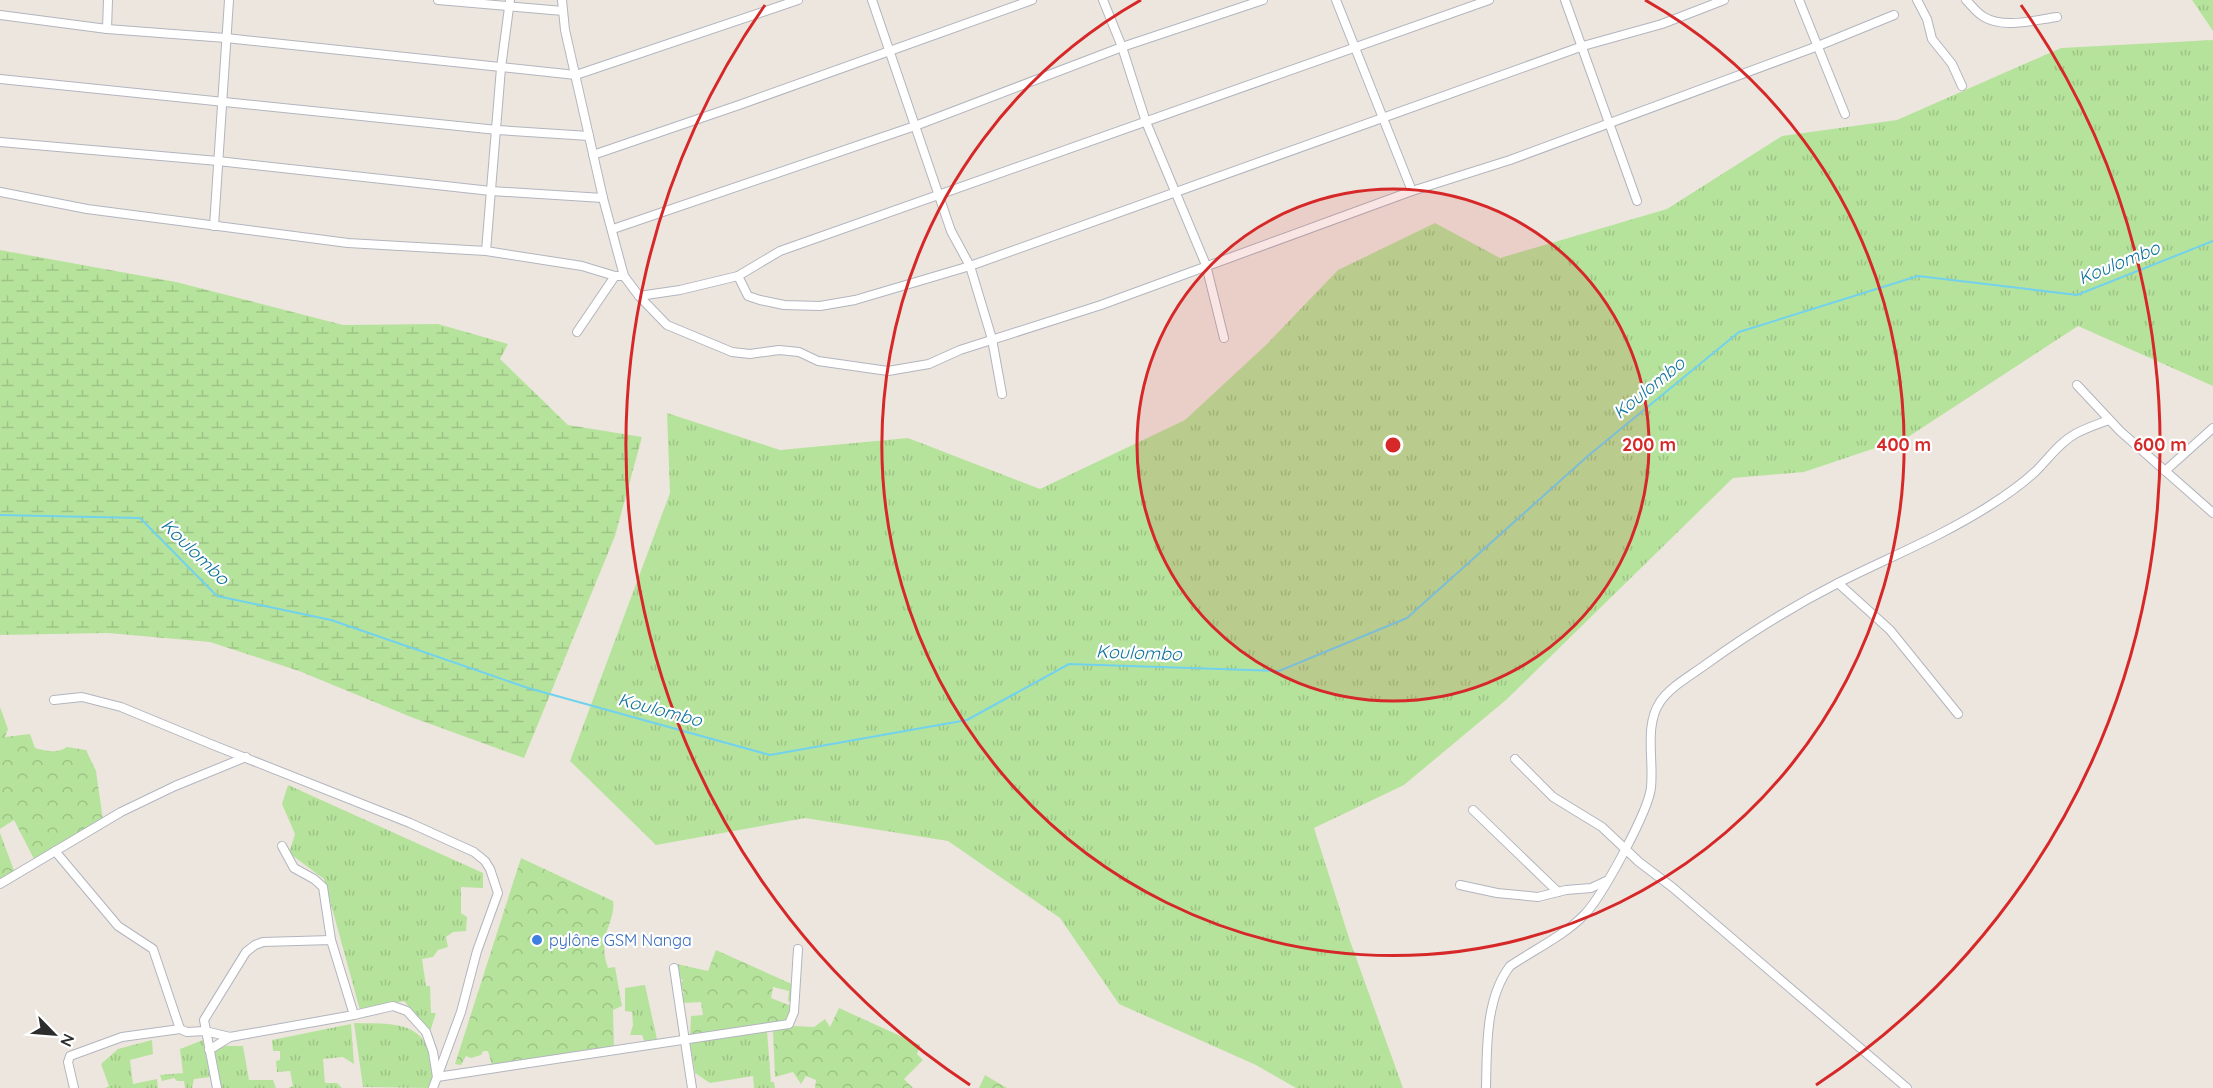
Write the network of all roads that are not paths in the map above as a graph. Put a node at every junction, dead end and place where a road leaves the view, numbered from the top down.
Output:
1 (108, 0) edge
2 (229, 0) edge
3 (438, 0) edge
4 (562, 0) edge
5 (798, 0) edge
6 (872, 0) edge
7 (1032, 0) edge
8 (1103, 0) edge
9 (1263, 0) edge
10 (1336, 0) edge
11 (1489, 0) edge
12 (1565, 0) edge
13 (1724, 0) edge
14 (1799, 0) edge
15 (1917, 0) edge
16 (1966, 0) edge
17 (510, 3) edge
18 (563, 11) junction
19 (0, 15) edge
20 (1894, 15) dead end
21 (2057, 17) dead end
22 (107, 29) junction
23 (226, 38) junction
24 (1583, 46) junction
25 (1818, 46) junction
26 (1122, 47) junction
27 (1354, 47) junction
28 (890, 50) junction
29 (501, 68) junction
30 (576, 75) junction
31 (0, 79) edge
32 (1962, 86) dead end
33 (222, 101) junction
34 (1845, 114) dead end
35 (1383, 119) junction
36 (1146, 122) junction
37 (1609, 122) junction
38 (915, 126) junction
39 (497, 130) junction
40 (589, 136) junction
41 (0, 142) edge
42 (593, 155) junction
43 (218, 161) junction
44 (491, 190) junction
45 (1412, 191) junction
46 (0, 192) edge
47 (1174, 192) junction
48 (939, 196) junction
49 (603, 198) junction
50 (1637, 201) dead end
51 (214, 226) junction
52 (613, 229) junction
53 (486, 251) junction
54 (1206, 265) junction
55 (970, 266) junction
56 (615, 276) junction
57 (624, 276) junction
58 (738, 276) junction
59 (639, 296) junction
60 (577, 332) dead end
61 (1224, 338) dead end
62 (992, 339) junction
63 (2077, 385) dead end
64 (1002, 394) dead end
65 (2109, 420) junction
66 (2213, 428) edge
67 (2165, 471) junction
68 (2213, 513) edge
69 (1838, 583) junction
70 (54, 700) dead end
71 (1958, 714) dead end
72 (246, 757) junction
73 (1515, 759) dead end
74 (1473, 810) dead end
75 (282, 846) dead end
76 (1625, 847) junction
77 (55, 851) junction
78 (1607, 880) junction
79 (0, 884) edge
80 (1460, 885) dead end
81 (1558, 892) junction
82 (331, 940) junction
83 (798, 949) dead end
84 (674, 968) dead end
85 (354, 1015) junction
86 (180, 1029) junction
87 (205, 1031) junction
88 (230, 1037) junction
89 (684, 1040) junction
90 (209, 1050) junction
91 (437, 1077) junction
92 (1900, 1082) junction
93 (74, 1088) edge
94 (217, 1088) edge
95 (433, 1088) edge
96 (692, 1088) edge
97 (1486, 1088) edge
98 (1893, 1088) edge
99 (1907, 1088) edge

1 - 22 street
2 - 23 street
3 - 17 street
4 - 18 street
5 - 30 street
6 - 28 street
7 - 28 street
8 - 26 street
9 - 26 street
10 - 27 street
11 - 27 street
12 - 24 street
13 - 24 street
14 - 25 street
15 - 32 street
16 - 21 street
17 - 18 street
17 - 29 street
18 - 30 street
19 - 22 street
20 - 25 street
22 - 23 street
23 - 29 street
23 - 33 street
24 - 35 street
24 - 37 street
25 - 34 street
25 - 37 street
26 - 36 street
26 - 38 street
27 - 35 street
27 - 36 street
28 - 38 street
28 - 42 street
29 - 30 street
29 - 39 street
30 - 40 street
31 - 33 street
33 - 39 street
33 - 43 street
35 - 45 street
35 - 47 street
36 - 47 street
36 - 48 street
37 - 45 street
37 - 50 street
38 - 48 street
38 - 52 street
39 - 40 street
39 - 44 street
40 - 42 street
41 - 43 street
42 - 49 street
43 - 44 street
43 - 51 street
44 - 49 street
44 - 53 street
45 - 54 street
46 - 51 street
47 - 54 street
47 - 55 street
48 - 55 street
48 - 58 street
49 - 52 street
51 - 53 street
52 - 57 street
53 - 56 street
54 - 61 street
54 - 62 street
55 - 58 street
55 - 62 street
56 - 57 street
56 - 60 street
57 - 59 street
58 - 59 street
59 - 62 street
62 - 64 street
63 - 65 street
65 - 67 street
65 - 69 street
66 - 67 street
67 - 68 street
69 - 71 street
69 - 76 street
70 - 72 street
72 - 77 street
72 - 91 street
73 - 76 street
74 - 81 street
75 - 82 street
76 - 78 street
76 - 92 street
77 - 79 street
77 - 86 street
78 - 81 street
78 - 97 street
80 - 81 street
82 - 85 street
82 - 87 street
83 - 89 street
84 - 89 street
85 - 88 street
85 - 91 street
86 - 87 street
86 - 93 street
87 - 88 street
87 - 90 street
88 - 90 street
89 - 91 street
89 - 96 street
90 - 94 street
91 - 95 street
92 - 98 street
92 - 99 street

